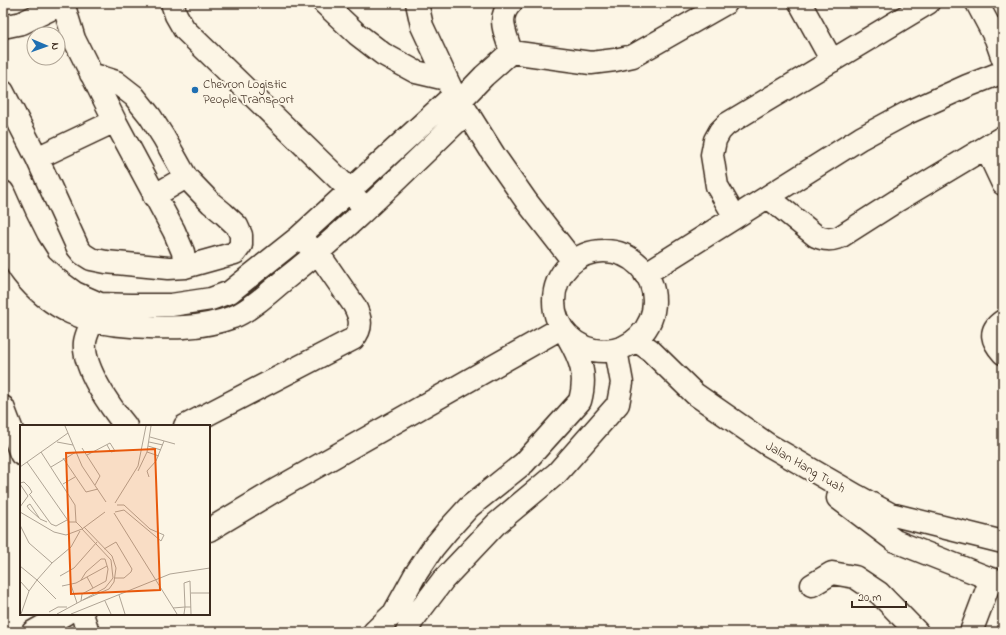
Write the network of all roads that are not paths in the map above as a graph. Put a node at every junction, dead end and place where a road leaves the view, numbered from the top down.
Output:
1 (63, 3) edge
2 (172, 3) edge
3 (324, 3) edge
4 (418, 3) edge
5 (511, 3) edge
6 (726, 3) edge
7 (800, 3) edge
8 (928, 3) edge
9 (977, 3) edge
10 (3, 27) edge
11 (511, 52) junction
12 (1002, 59) edge
13 (832, 61) junction
14 (91, 74) junction
15 (3, 92) edge
16 (457, 97) junction
17 (115, 121) junction
18 (994, 143) edge
19 (37, 158) junction
20 (186, 177) junction
21 (1003, 184) edge
22 (350, 190) junction
23 (3, 192) edge
24 (154, 196) junction
25 (768, 197) junction
26 (365, 209) junction
27 (735, 217) junction
28 (3, 237) edge
29 (299, 237) junction
30 (318, 253) junction
31 (573, 261) junction
32 (185, 267) junction
33 (646, 274) junction
34 (171, 305) junction
35 (97, 313) junction
36 (1003, 321) edge
37 (172, 328) junction
38 (564, 333) junction
39 (636, 340) junction
40 (616, 350) junction
41 (1003, 353) edge
42 (3, 407) edge
43 (125, 425) edge
44 (187, 425) edge
45 (767, 444) junction
46 (20, 451) edge
47 (210, 529) edge
48 (1003, 542) edge
49 (997, 581) edge
50 (812, 585) dead end
51 (63, 615) edge
52 (82, 615) edge
53 (404, 622) edge
54 (33, 632) edge
55 (88, 632) edge
56 (374, 632) edge
57 (917, 632) edge
58 (971, 632) edge

1 - 10 street
1 - 14 street
2 - 22 street
3 - 16 street
4 - 16 street
5 - 11 street
6 - 11 street
7 - 13 street
8 - 13 street
9 - 12 street
11 - 16 street
12 - 25 street
13 - 27 street
14 - 17 street
14 - 20 street
15 - 19 street
16 - 22 street
16 - 26 street
16 - 31 street
17 - 19 street
17 - 24 street
18 - 21 street
18 - 25 street
19 - 32 street
20 - 24 street
20 - 32 street
22 - 26 street
22 - 29 street
23 - 35 street
24 - 32 street
25 - 27 street
26 - 30 street
27 - 33 street
28 - 35 street
29 - 30 street
29 - 34 street
30 - 37 street
30 - 44 street
31 - 33 street
31 - 38 street
33 - 39 street
34 - 35 street
34 - 37 street
35 - 37 street
35 - 43 street
36 - 41 street
38 - 40 street
38 - 47 street
38 - 53 street
39 - 40 street
39 - 45 street, Jalan Hang Tuah
40 - 53 street
42 - 46 street
45 - 48 street, Jalan Hang Tuah
45 - 49 street
49 - 58 street
50 - 57 street
51 - 54 street
52 - 55 street
53 - 56 street

